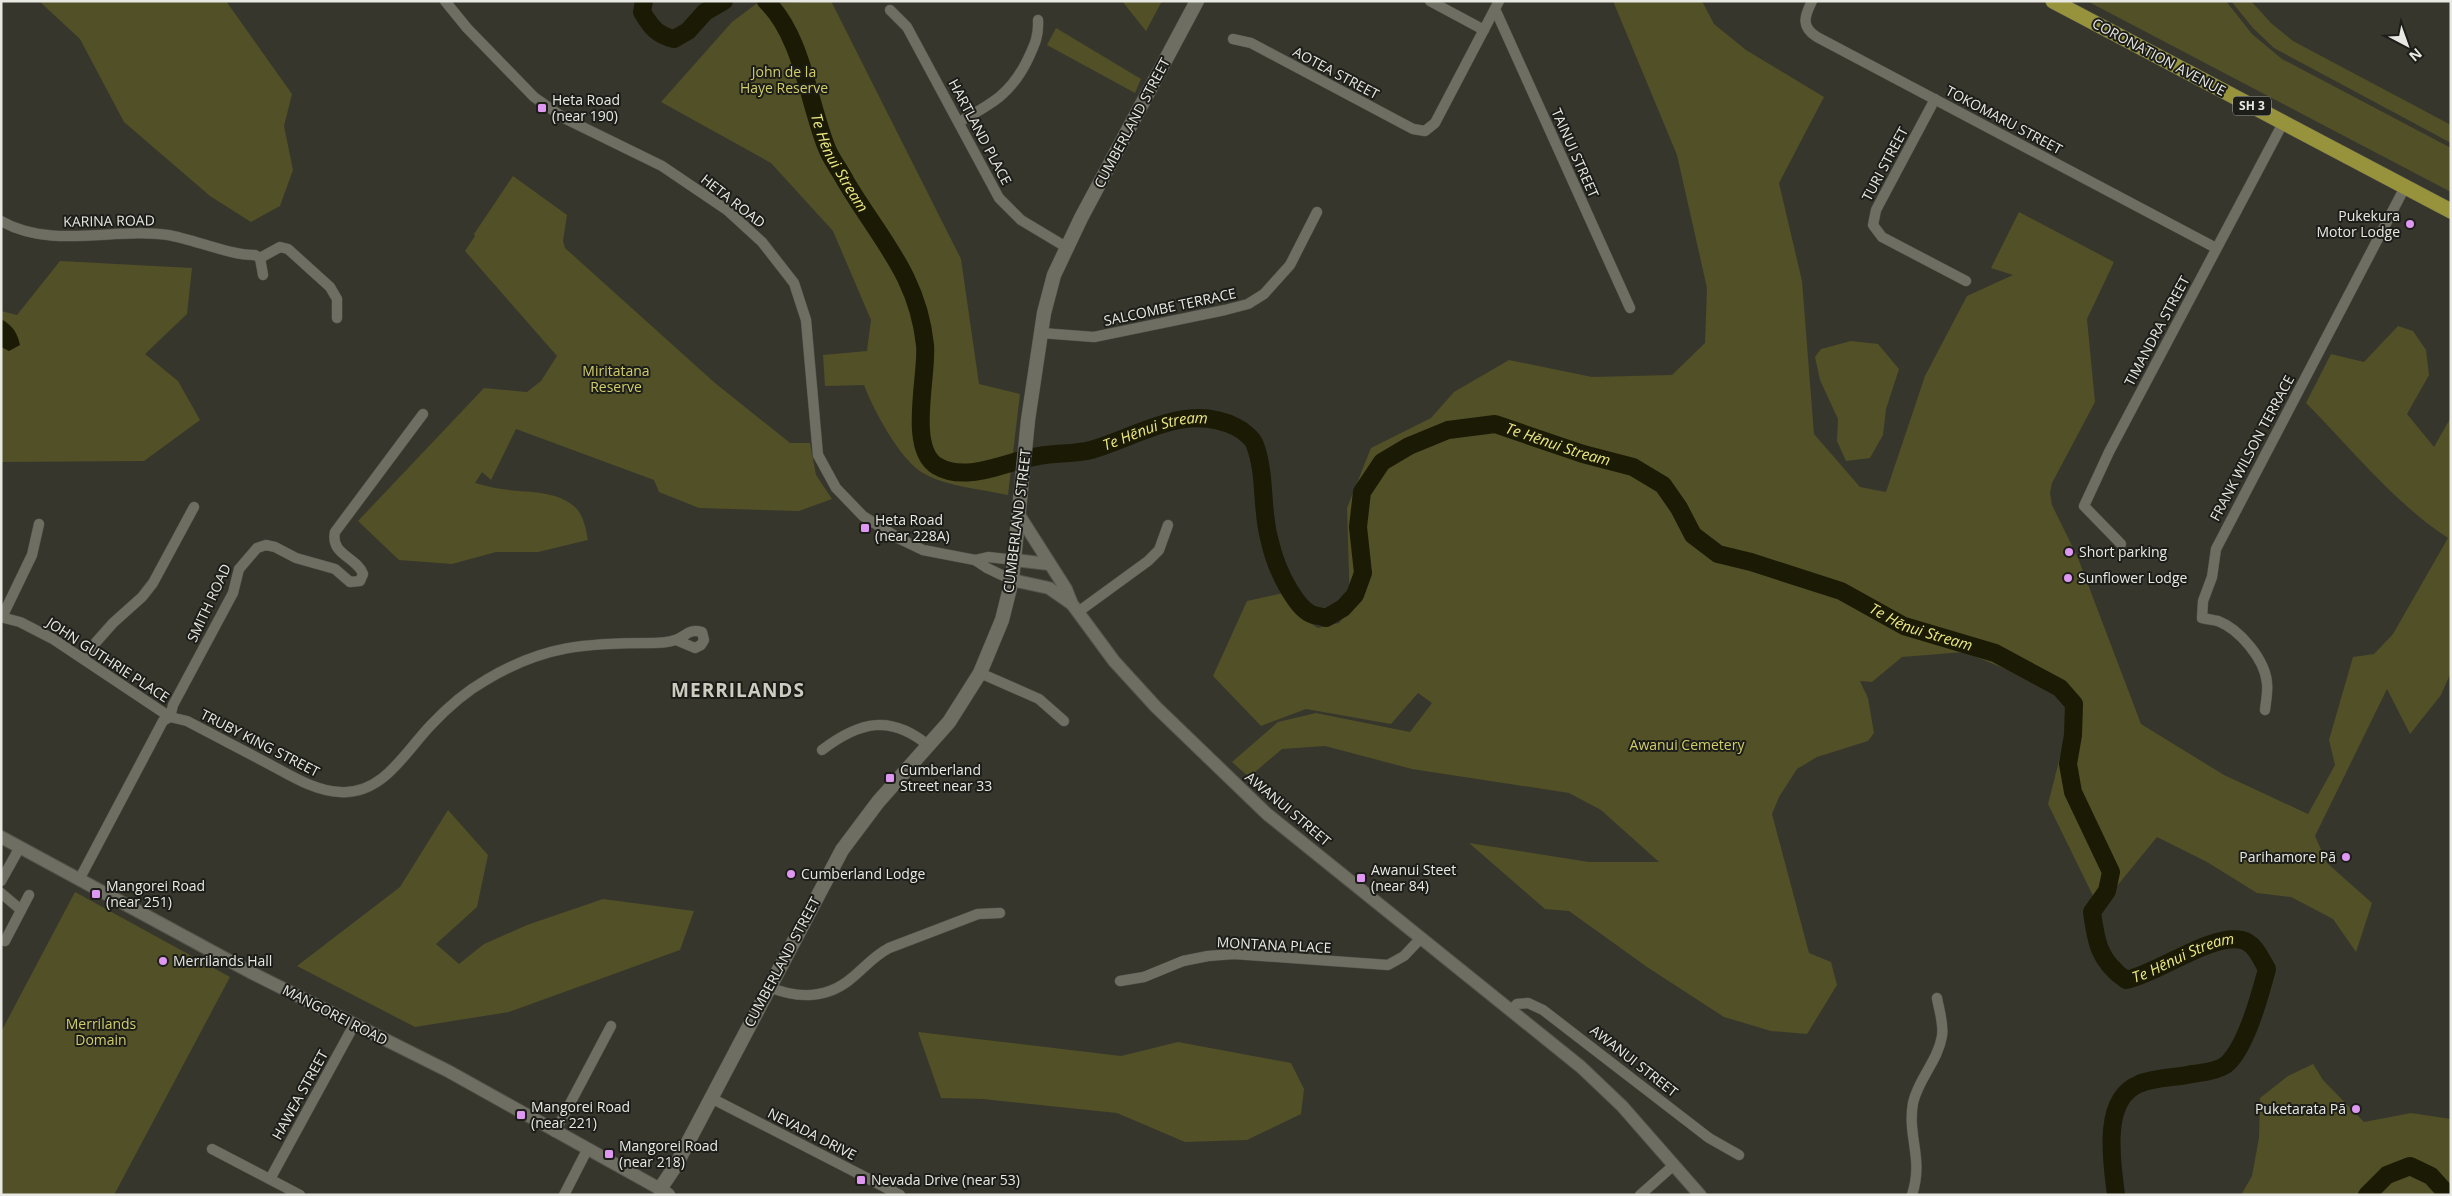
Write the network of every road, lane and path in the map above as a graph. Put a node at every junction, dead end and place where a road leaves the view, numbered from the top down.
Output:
1 (445, 1) edge
2 (1197, 1) edge
3 (1430, 1) edge
4 (1812, 1) edge
5 (2052, 1) edge
6 (1497, 5) edge
7 (890, 10) dead end
8 (1038, 20) dead end
9 (1484, 30) junction
10 (1233, 39) dead end
11 (1935, 99) junction
12 (959, 122) junction
13 (2283, 123) junction
14 (2405, 187) junction
15 (2451, 211) edge
16 (1317, 212) dead end
17 (1, 221) edge
18 (1066, 247) junction
19 (2216, 248) junction
20 (260, 258) junction
21 (263, 275) dead end
22 (1966, 281) dead end
23 (1630, 308) dead end
24 (337, 318) dead end
25 (1041, 333) junction
26 (423, 414) dead end
27 (194, 506) dead end
28 (1018, 515) junction
29 (39, 524) dead end
30 (1168, 524) dead end
31 (2121, 544) dead end
32 (976, 560) junction
33 (1014, 560) junction
34 (1050, 564) junction
35 (1012, 580) junction
36 (1075, 608) junction
37 (2, 617) edge
38 (676, 640) dead end
39 (82, 658) junction
40 (980, 673) junction
41 (2265, 710) dead end
42 (170, 717) junction
43 (1064, 721) dead end
44 (929, 746) junction
45 (822, 750) dead end
46 (1, 837) edge
47 (20, 847) junction
48 (80, 878) junction
49 (1, 881) edge
50 (1, 893) edge
51 (29, 895) dead end
52 (21, 910) junction
53 (1000, 913) dead end
54 (1421, 938) junction
55 (4, 941) dead end
56 (1120, 981) dead end
57 (770, 987) junction
58 (1937, 998) dead end
59 (1511, 1010) junction
60 (354, 1025) junction
61 (611, 1026) dead end
62 (711, 1098) junction
63 (555, 1132) junction
64 (212, 1149) dead end
65 (587, 1150) junction
66 (1739, 1155) dead end
67 (1674, 1165) junction
68 (270, 1179) junction
69 (664, 1192) edge
70 (300, 1195) edge
71 (564, 1195) edge
72 (900, 1195) edge
73 (1640, 1195) edge
74 (1700, 1195) edge
75 (1912, 1195) edge

1 - 32 street, HETA ROAD
2 - 18 main road, CUMBERLAND STREET
3 - 9 street
4 - 11 street, TOKOMARU STREET
5 - 13 highway, CORONATION AVENUE / SH 3
6 - 9 street
6 - 23 street, TAINUI STREET
7 - 12 street, HARTLAND PLACE
8 - 12 street
9 - 10 street, AOTEA STREET
11 - 19 street, TOKOMARU STREET
11 - 22 street, TURI STREET
12 - 18 street, HARTLAND PLACE
13 - 14 highway, CORONATION AVENUE / SH 3
13 - 19 street, TIMANDRA STREET
14 - 15 highway, CORONATION AVENUE / SH 3
14 - 41 street, FRANK WILSON TERRACE
16 - 25 street, SALCOMBE TERRACE
17 - 20 street, KARINA ROAD
18 - 25 main road, CUMBERLAND STREET
19 - 31 street, TIMANDRA STREET
20 - 21 street
20 - 24 street
25 - 28 main road, CUMBERLAND STREET
26 - 42 street, SMITH ROAD
27 - 39 street
28 - 33 main road, CUMBERLAND STREET
28 - 34 street, AWANUI STREET
29 - 37 street
30 - 36 street
32 - 33 street, HETA ROAD
32 - 35 street, HETA ROAD
33 - 34 street
33 - 35 main road, CUMBERLAND STREET
34 - 36 street, AWANUI STREET
35 - 36 street, AWANUI STREET
35 - 40 main road, CUMBERLAND STREET
36 - 54 street, AWANUI STREET
37 - 39 street, JOHN GUTHRIE PLACE
38 - 42 street, TRUBY KING STREET
39 - 42 street, JOHN GUTHRIE PLACE
40 - 43 street
40 - 44 main road, CUMBERLAND STREET
42 - 48 street, SMITH ROAD
44 - 45 street
44 - 57 main road, CUMBERLAND STREET
46 - 47 street, MANGOREI ROAD
47 - 48 street, MANGOREI ROAD
47 - 49 street
48 - 60 street, MANGOREI ROAD
50 - 52 street
51 - 52 street
52 - 55 street
53 - 57 street
54 - 56 street, MONTANA PLACE
54 - 59 street, AWANUI STREET
57 - 62 main road, CUMBERLAND STREET
58 - 75 street
59 - 66 street, AWANUI STREET
59 - 67 street, AWANUI STREET
60 - 63 street, MANGOREI ROAD
60 - 68 street, HAWEA STREET
61 - 63 street
62 - 69 main road, CUMBERLAND STREET
62 - 72 street, NEVADA DRIVE
63 - 65 street, MANGOREI ROAD
64 - 68 street
65 - 69 street, MANGOREI ROAD
65 - 71 street
67 - 73 street
67 - 74 street, AWANUI STREET
68 - 70 street

